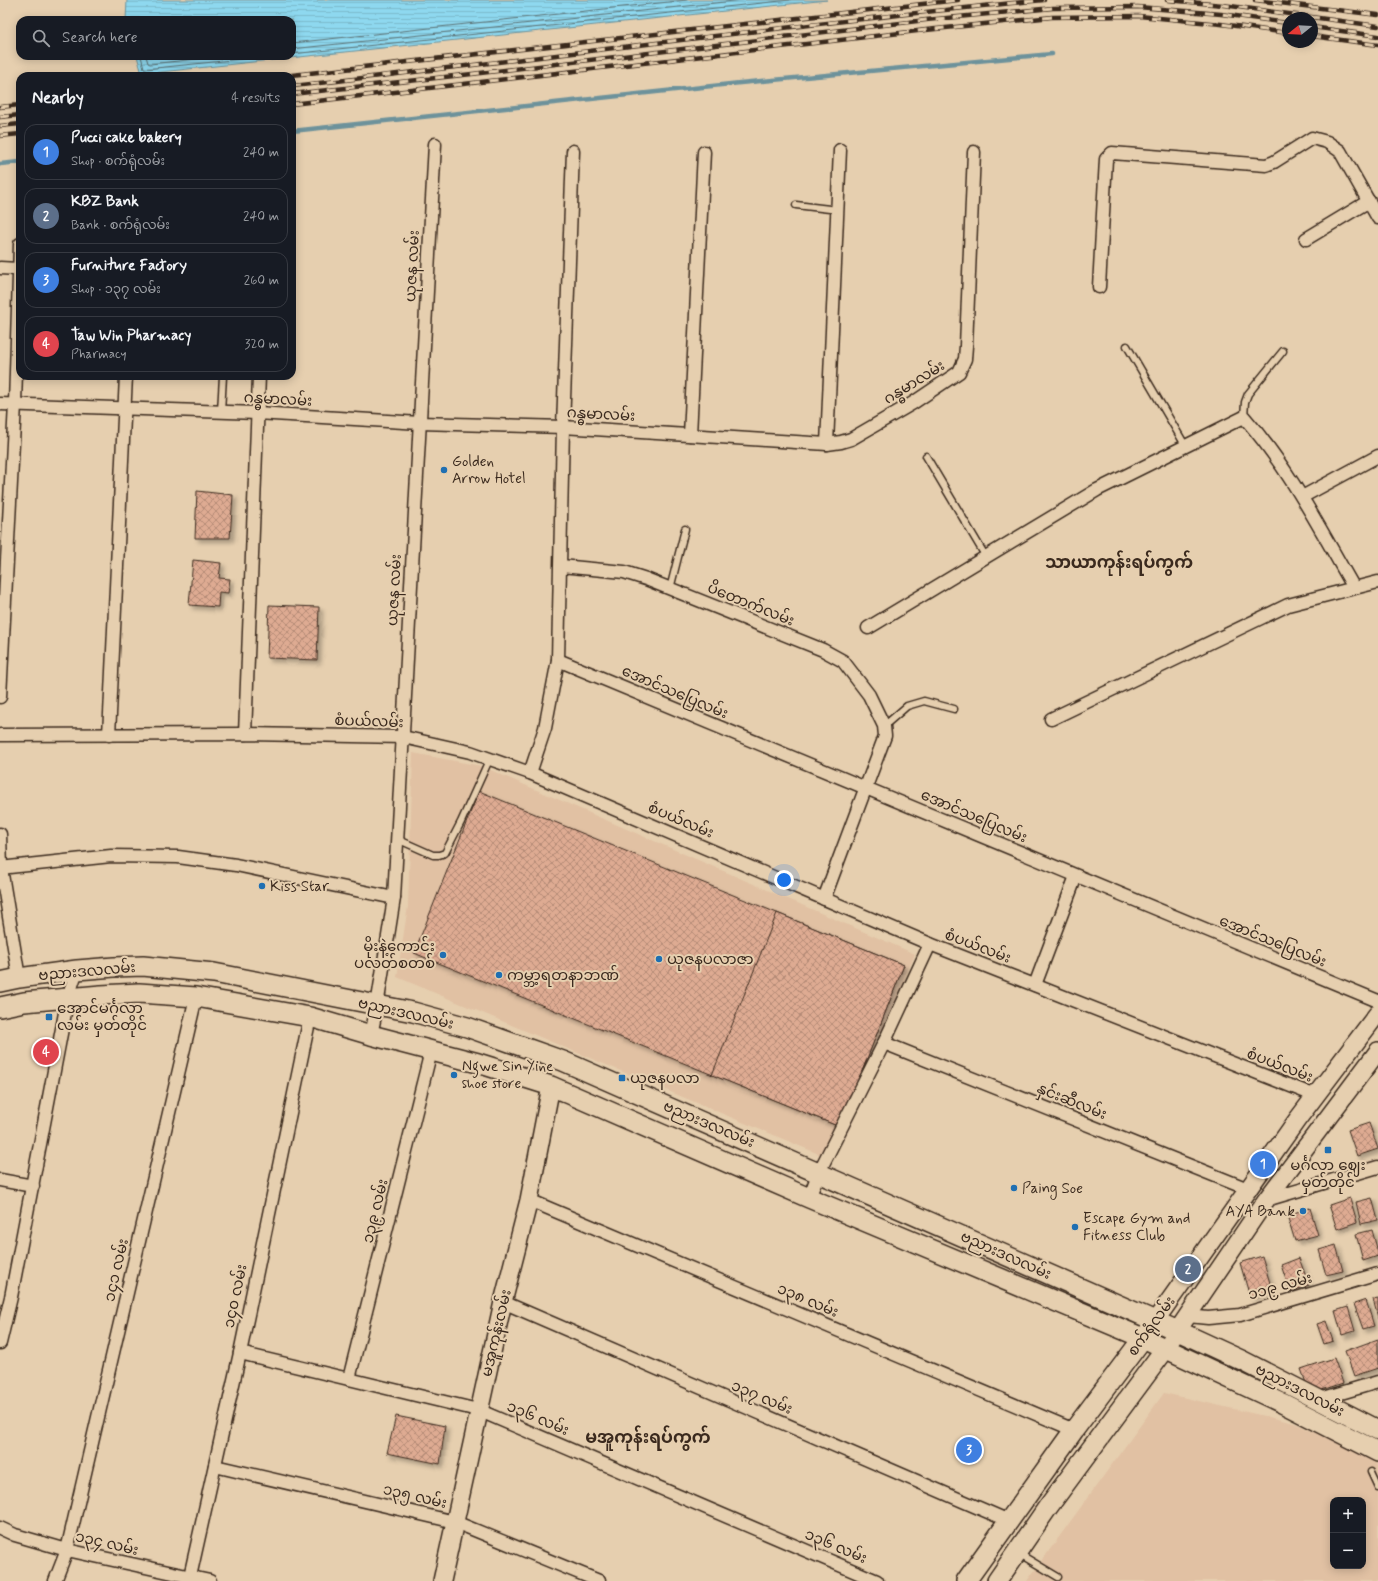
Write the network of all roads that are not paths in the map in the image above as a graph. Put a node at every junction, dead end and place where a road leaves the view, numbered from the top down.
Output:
1 (435, 144) dead end
2 (840, 150) dead end
3 (573, 151) dead end
4 (704, 152) dead end
5 (974, 152) dead end
6 (1369, 201) junction
7 (796, 205) dead end
8 (838, 210) junction
9 (1378, 218) edge
10 (1306, 239) dead end
11 (0, 268) edge
12 (16, 268) edge
13 (1099, 286) dead end
14 (1127, 346) dead end
15 (1283, 351) dead end
16 (16, 359) edge
17 (126, 380) edge
18 (223, 380) edge
19 (259, 380) edge
20 (0, 404) edge
21 (15, 404) junction
22 (124, 407) junction
23 (221, 412) junction
24 (257, 413) junction
25 (1244, 417) junction
26 (420, 423) junction
27 (563, 427) junction
28 (690, 435) junction
29 (827, 444) junction
30 (1185, 445) junction
31 (926, 456) dead end
32 (1378, 456) edge
33 (1302, 497) junction
34 (685, 529) dead end
35 (986, 557) junction
36 (561, 566) junction
37 (1378, 582) edge
38 (1354, 588) junction
39 (670, 589) junction
40 (868, 628) dead end
41 (558, 660) junction
42 (0, 697) edge
43 (954, 709) dead end
44 (1051, 719) dead end
45 (884, 731) junction
46 (109, 734) junction
47 (245, 734) junction
48 (0, 735) edge
49 (403, 736) junction
50 (490, 758) junction
51 (530, 773) junction
52 (866, 788) junction
53 (0, 834) edge
54 (397, 839) junction
55 (0, 868) edge
56 (1076, 876) junction
57 (394, 898) junction
58 (824, 899) junction
59 (930, 944) junction
60 (77, 970) junction
61 (19, 978) junction
62 (0, 982) edge
63 (1035, 985) junction
64 (196, 996) junction
65 (68, 997) junction
66 (1378, 1001) edge
67 (377, 1006) junction
68 (0, 1007) edge
69 (1378, 1014) edge
70 (310, 1017) junction
71 (371, 1035) junction
72 (884, 1043) junction
73 (431, 1051) junction
74 (1378, 1051) edge
75 (551, 1086) junction
76 (1316, 1096) junction
77 (1378, 1167) edge
78 (819, 1172) junction
79 (0, 1180) edge
80 (33, 1186) junction
81 (1248, 1189) junction
82 (809, 1198) junction
83 (529, 1200) junction
84 (1266, 1200) junction
85 (1378, 1274) edge
86 (6, 1296) edge
87 (503, 1302) junction
88 (1155, 1321) junction
89 (1183, 1323) junction
90 (1143, 1338) junction
91 (0, 1343) edge
92 (1165, 1349) junction
93 (240, 1353) junction
94 (349, 1379) junction
95 (1378, 1382) edge
96 (1317, 1400) junction
97 (478, 1410) junction
98 (1074, 1430) junction
99 (1378, 1430) edge
100 (1378, 1452) edge
101 (215, 1466) junction
102 (1371, 1472) dead end
103 (1378, 1487) edge
104 (1009, 1521) junction
105 (455, 1522) junction
106 (0, 1528) edge
107 (67, 1550) junction
108 (1016, 1553) junction
109 (1058, 1577) dead end
110 (189, 1579) edge
111 (55, 1581) edge
112 (210, 1581) edge
113 (442, 1581) edge
114 (599, 1581) edge
115 (877, 1581) edge
116 (966, 1581) edge
117 (997, 1581) edge

1 - 26 street, ယုဇန လမ်း
2 - 8 street
3 - 27 street
4 - 28 street
5 - 29 street, ဂန္ဓမာလမ်း
6 - 9 street
6 - 10 street
6 - 13 street
7 - 8 lane
8 - 29 street
11 - 12 street
14 - 30 lane
15 - 25 lane
16 - 21 street
17 - 22 street
18 - 23 lane
19 - 24 street
20 - 21 street, ဂန္ဓမာလမ်း
21 - 22 street, ဂန္ဓမာလမ်း
21 - 42 street
22 - 23 street, ဂန္ဓမာလမ်း
22 - 46 street
23 - 24 street, ဂန္ဓမာလမ်း
24 - 26 street, ဂန္ဓမာလမ်း
24 - 47 street
25 - 30 street
25 - 33 street
26 - 27 street, ဂန္ဓမာလမ်း
26 - 49 street, ယုဇန လမ်း
27 - 28 street, ဂန္ဓမာလမ်း
27 - 36 street
28 - 29 street, ဂန္ဓမာလမ်း
30 - 35 street
31 - 35 lane
32 - 33 street
33 - 38 street
34 - 39 lane
35 - 40 street
36 - 39 street, ပိတောက်လမ်း
36 - 41 street
37 - 38 street
38 - 44 street
39 - 45 street, ပိတောက်လမ်း
41 - 51 street
41 - 52 street, အောင်သပြေလမ်း
43 - 45 lane
45 - 52 street
46 - 47 street, စံပယ်လမ်း
46 - 48 street, စံပယ်လမ်း
47 - 49 street, စံပယ်လမ်း
49 - 50 street, စံပယ်လမ်း
49 - 54 street, ယုဇန လမ်း
50 - 51 street, စံပယ်လမ်း
50 - 54 lane
51 - 58 street, စံပယ်လမ်း
52 - 56 street, အောင်သပြေလမ်း
52 - 58 street
53 - 55 street
54 - 57 street, ယုဇန လမ်း
55 - 57 street
55 - 61 street
56 - 63 street
56 - 66 street, အောင်သပြေလမ်း
57 - 67 street, ယုဇန လမ်း
58 - 59 street, စံပယ်လမ်း
59 - 63 street, စံပယ်လမ်း
59 - 72 street
60 - 61 main road, ဗညားဒလလမ်း
60 - 65 street
60 - 67 main road, ဗညားဒလလမ်း
61 - 62 main road, ဗညားဒလလမ်း
63 - 76 street, စံပယ်လမ်း
64 - 65 main road, ဗညားဒလလမ်း
64 - 70 main road, ဗညားဒလလမ်း
64 - 107 street, ၁၄၁ လမ်း
65 - 68 main road, ဗညားဒလလမ်း
65 - 80 street
67 - 71 street, ယုဇန လမ်း
67 - 78 main road, ဗညားဒလလမ်း
69 - 76 main road, စက်ရုံလမ်း
70 - 71 main road, ဗညားဒလလမ်း
70 - 93 street, ၁၄၀ လမ်း
71 - 73 main road, ဗညားဒလလမ်း
72 - 78 street
72 - 81 street, နှင်းဆီလမ်း
73 - 75 main road, ဗညားဒလလမ်း
73 - 94 street, ၁၃၉ လမ်း
74 - 84 main road, စက်ရုံလမ်း
75 - 82 main road, ဗညားဒလလမ်း
75 - 83 main road, မအူကုန်းလမ်း
76 - 81 main road, စက်ရုံလမ်း
77 - 84 street
78 - 82 street
78 - 88 main road, ဗညားဒလလမ်း
79 - 80 street
80 - 86 street
81 - 88 main road, စက်ရုံလမ်း
82 - 90 main road, ဗညားဒလလမ်း
83 - 87 main road, မအူကုန်းလမ်း
83 - 98 street, ၁၃၈ လမ်း
84 - 89 main road, စက်ရုံလမ်း
85 - 89 street, ၁၁၉ လမ်း
86 - 91 street
87 - 97 main road, မအူကုန်းလမ်း
87 - 104 street, ၁၃၇ လမ်း
88 - 89 main road, ဗညားဒလလမ်း
88 - 90 main road, စက်ရုံလမ်း
89 - 92 main road, စက်ရုံလမ်း
89 - 96 main road, ဗညားဒလလမ်း
90 - 92 main road, ဗညားဒလလမ်း
90 - 98 main road, စက်ရုံလမ်း
92 - 100 main road, ဗညားဒလလမ်း
92 - 108 main road, စက်ရုံလမ်း
93 - 94 street, ၁၃၆ လမ်း
93 - 101 street, ၁၄၀ လမ်း
94 - 97 street, ၁၃၆ လမ်း
95 - 96 street
96 - 99 main road, ဗညားဒလလမ်း
97 - 105 main road, မအူကုန်းလမ်း
97 - 115 street, ၁၃၆ လမ်း
98 - 104 main road, စက်ရုံလမ်း
101 - 105 street, ၁၃၅ လမ်း
101 - 110 street, ၁၄၀ လမ်း
102 - 103 lane
104 - 116 main road, စက်ရုံလမ်း
105 - 113 main road, မအူကုန်းလမ်း
105 - 114 street, ၁၃၅ လမ်း
106 - 107 street, ၁၃၄ လမ်း
107 - 110 street, ၁၃၄ လမ်း
107 - 111 street, ၁၄၁ လမ်း
108 - 109 lane
108 - 117 main road, စက်ရုံလမ်း
110 - 112 street, ၁၃၄ လမ်း

